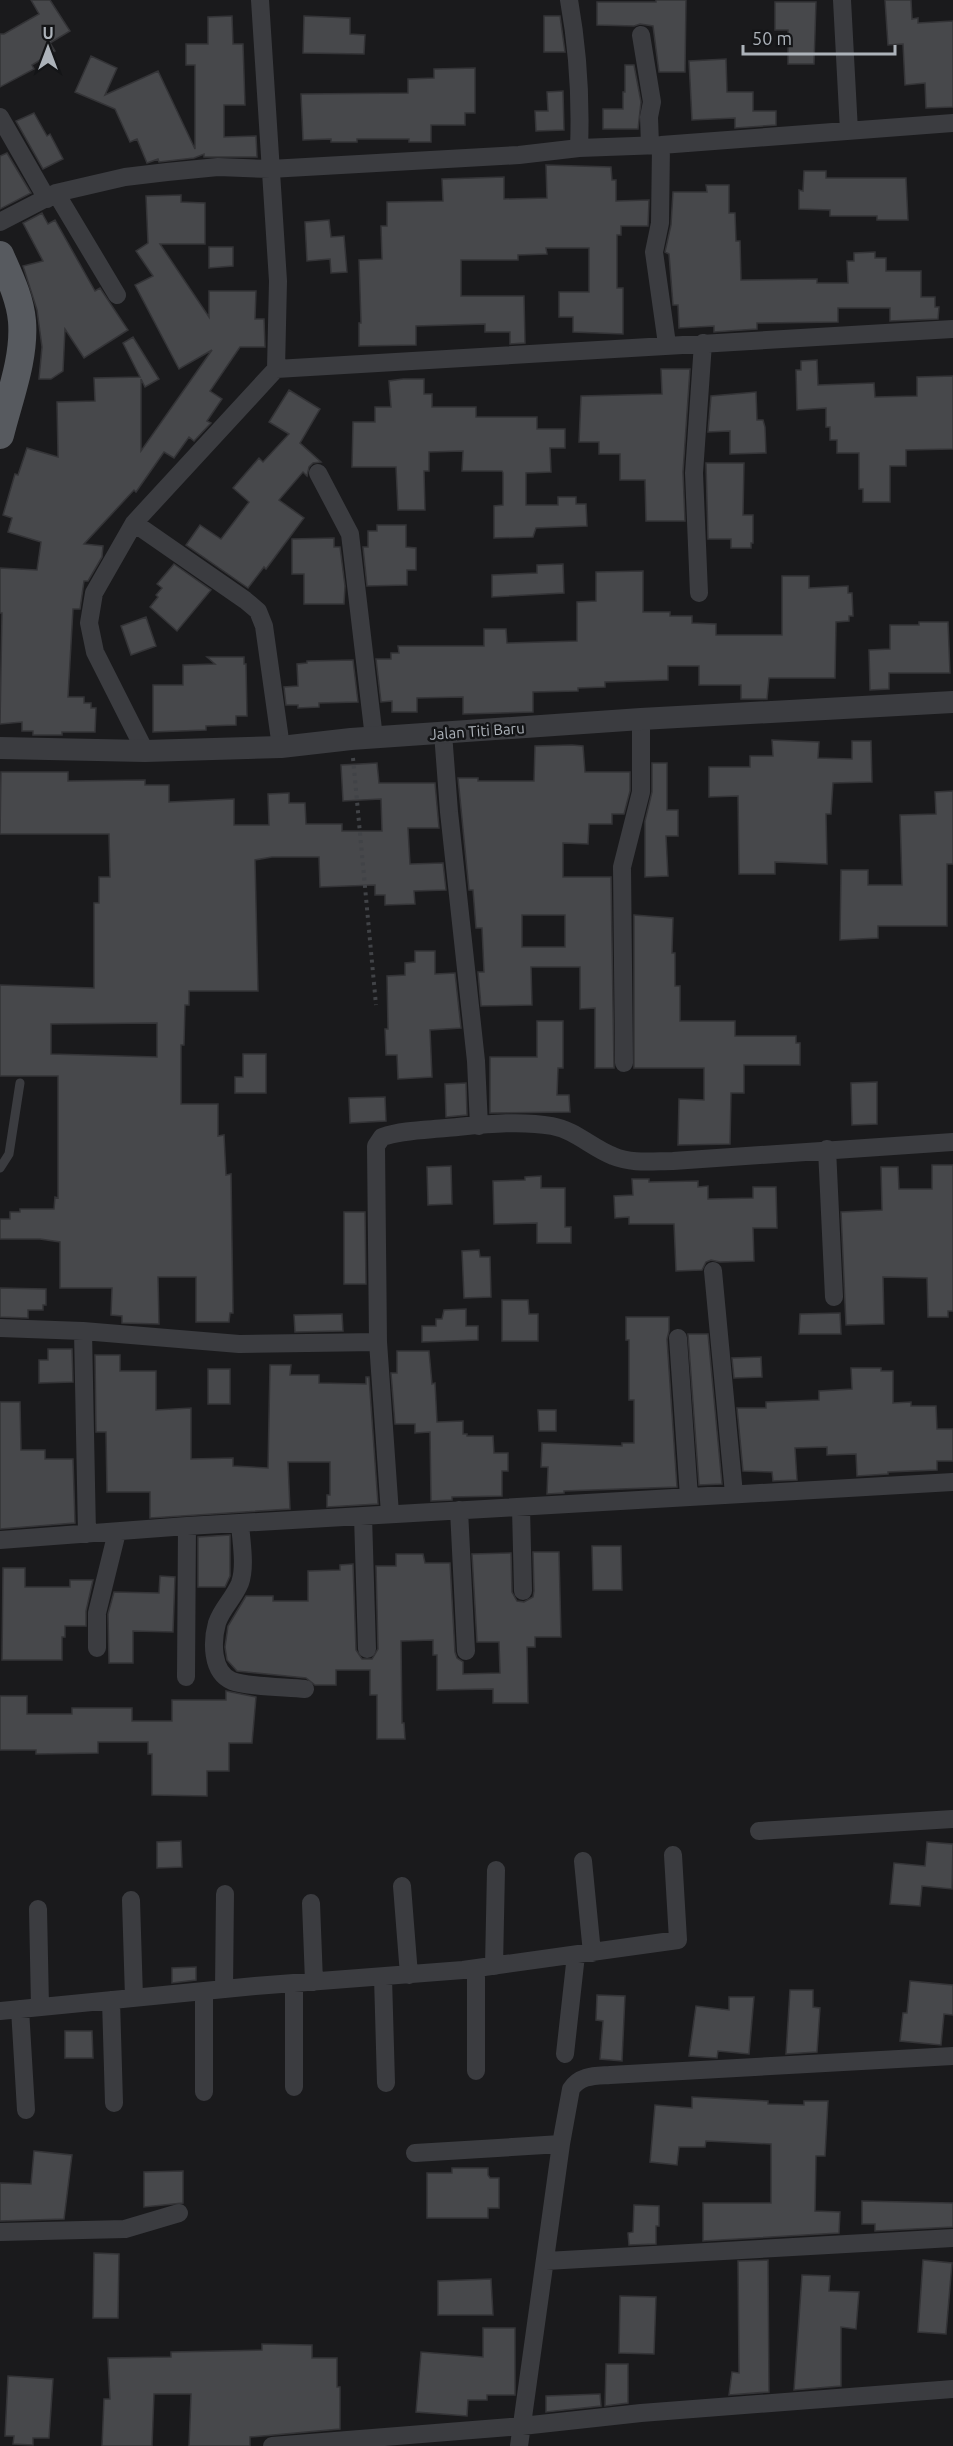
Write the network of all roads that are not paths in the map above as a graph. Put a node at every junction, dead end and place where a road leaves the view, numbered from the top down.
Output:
1 (260, 0) edge
2 (569, 0) edge
3 (842, 0) edge
4 (641, 34) dead end
5 (0, 117) edge
6 (953, 123) edge
7 (849, 131) junction
8 (656, 145) junction
9 (579, 148) junction
10 (270, 170) junction
11 (51, 196) junction
12 (0, 222) edge
13 (0, 255) edge
14 (117, 295) dead end
15 (953, 329) edge
16 (703, 343) junction
17 (667, 344) junction
18 (276, 369) junction
19 (0, 435) edge
20 (318, 473) dead end
21 (134, 523) junction
22 (699, 593) dead end
23 (953, 702) edge
24 (641, 719) junction
25 (443, 733) junction
26 (374, 738) junction
27 (281, 747) junction
28 (0, 748) edge
29 (145, 751) junction
30 (624, 1064) dead end
31 (20, 1083) dead end
32 (479, 1126) junction
33 (953, 1142) edge
34 (827, 1149) junction
35 (0, 1168) edge
36 (713, 1271) dead end
37 (834, 1297) dead end
38 (0, 1328) edge
39 (83, 1331) junction
40 (678, 1338) dead end
41 (378, 1342) junction
42 (953, 1482) edge
43 (734, 1494) junction
44 (689, 1497) junction
45 (521, 1508) junction
46 (459, 1510) junction
47 (390, 1514) junction
48 (363, 1516) junction
49 (240, 1523) junction
50 (186, 1526) junction
51 (117, 1532) junction
52 (87, 1534) junction
53 (0, 1540) edge
54 (522, 1591) dead end
55 (97, 1648) dead end
56 (367, 1649) dead end
57 (466, 1651) dead end
58 (186, 1677) dead end
59 (306, 1689) dead end
60 (953, 1819) edge
61 (759, 1831) dead end
62 (673, 1854) dead end
63 (583, 1861) dead end
64 (496, 1870) dead end
65 (402, 1886) dead end
66 (225, 1894) dead end
67 (131, 1900) dead end
68 (310, 1903) dead end
69 (38, 1909) dead end
70 (584, 1954) junction
71 (485, 1967) junction
72 (409, 1975) junction
73 (383, 1977) junction
74 (314, 1982) junction
75 (294, 1983) junction
76 (224, 1989) junction
77 (204, 1991) junction
78 (134, 1998) junction
79 (111, 2000) junction
80 (40, 2007) junction
81 (20, 2009) junction
82 (0, 2011) edge
83 (565, 2054) dead end
84 (953, 2056) edge
85 (476, 2071) dead end
86 (386, 2083) dead end
87 (294, 2087) dead end
88 (204, 2092) dead end
89 (114, 2103) dead end
90 (26, 2110) dead end
91 (561, 2144) junction
92 (415, 2153) dead end
93 (179, 2213) dead end
94 (0, 2232) edge
95 (953, 2238) edge
96 (546, 2261) junction
97 (953, 2389) edge
98 (522, 2426) junction
99 (272, 2446) edge
100 (519, 2446) edge

1 - 10 street
2 - 9 street
3 - 7 street
4 - 8 street
5 - 11 street
6 - 7 street
7 - 8 street
8 - 9 street
8 - 17 street
9 - 10 street
10 - 11 street
10 - 18 street
11 - 12 street
11 - 14 street
13 - 19 main road
15 - 16 street
16 - 17 street
16 - 22 street
17 - 18 street
18 - 21 street
20 - 26 street
21 - 27 street
21 - 29 street
23 - 24 street, Jalan Titi Baru
24 - 25 street, Jalan Titi Baru
24 - 30 street
25 - 26 street, Jalan Titi Baru
25 - 32 street
26 - 27 street, Jalan Titi Baru
27 - 29 street, Jalan Titi Baru
28 - 29 street, Jalan Titi Baru
31 - 35 lane
32 - 34 street
32 - 41 street
33 - 34 street
34 - 37 street
36 - 43 street
38 - 39 street
39 - 41 street
39 - 52 street
40 - 44 street
41 - 47 street
42 - 43 street
43 - 44 street
44 - 45 street
45 - 46 street
45 - 54 street
46 - 47 street
46 - 57 street
47 - 48 street
48 - 49 street
48 - 56 street
49 - 50 street
49 - 59 street
50 - 51 street
50 - 58 street
51 - 52 street
51 - 55 street
52 - 53 street
60 - 61 street
62 - 70 street
63 - 70 street
64 - 71 street
65 - 72 street
66 - 76 street
67 - 78 street
68 - 74 street
69 - 80 street
70 - 71 street
70 - 83 street
71 - 72 street
71 - 85 street
72 - 73 street
73 - 74 street
73 - 86 street
74 - 75 street
75 - 76 street
75 - 87 street
76 - 77 street
77 - 78 street
77 - 88 street
78 - 79 street
79 - 80 street
79 - 89 street
80 - 81 street
81 - 82 street
81 - 90 street
84 - 91 street
91 - 92 street
91 - 96 street
93 - 94 street
95 - 96 street
96 - 98 street
97 - 98 street
98 - 99 street
98 - 100 street

